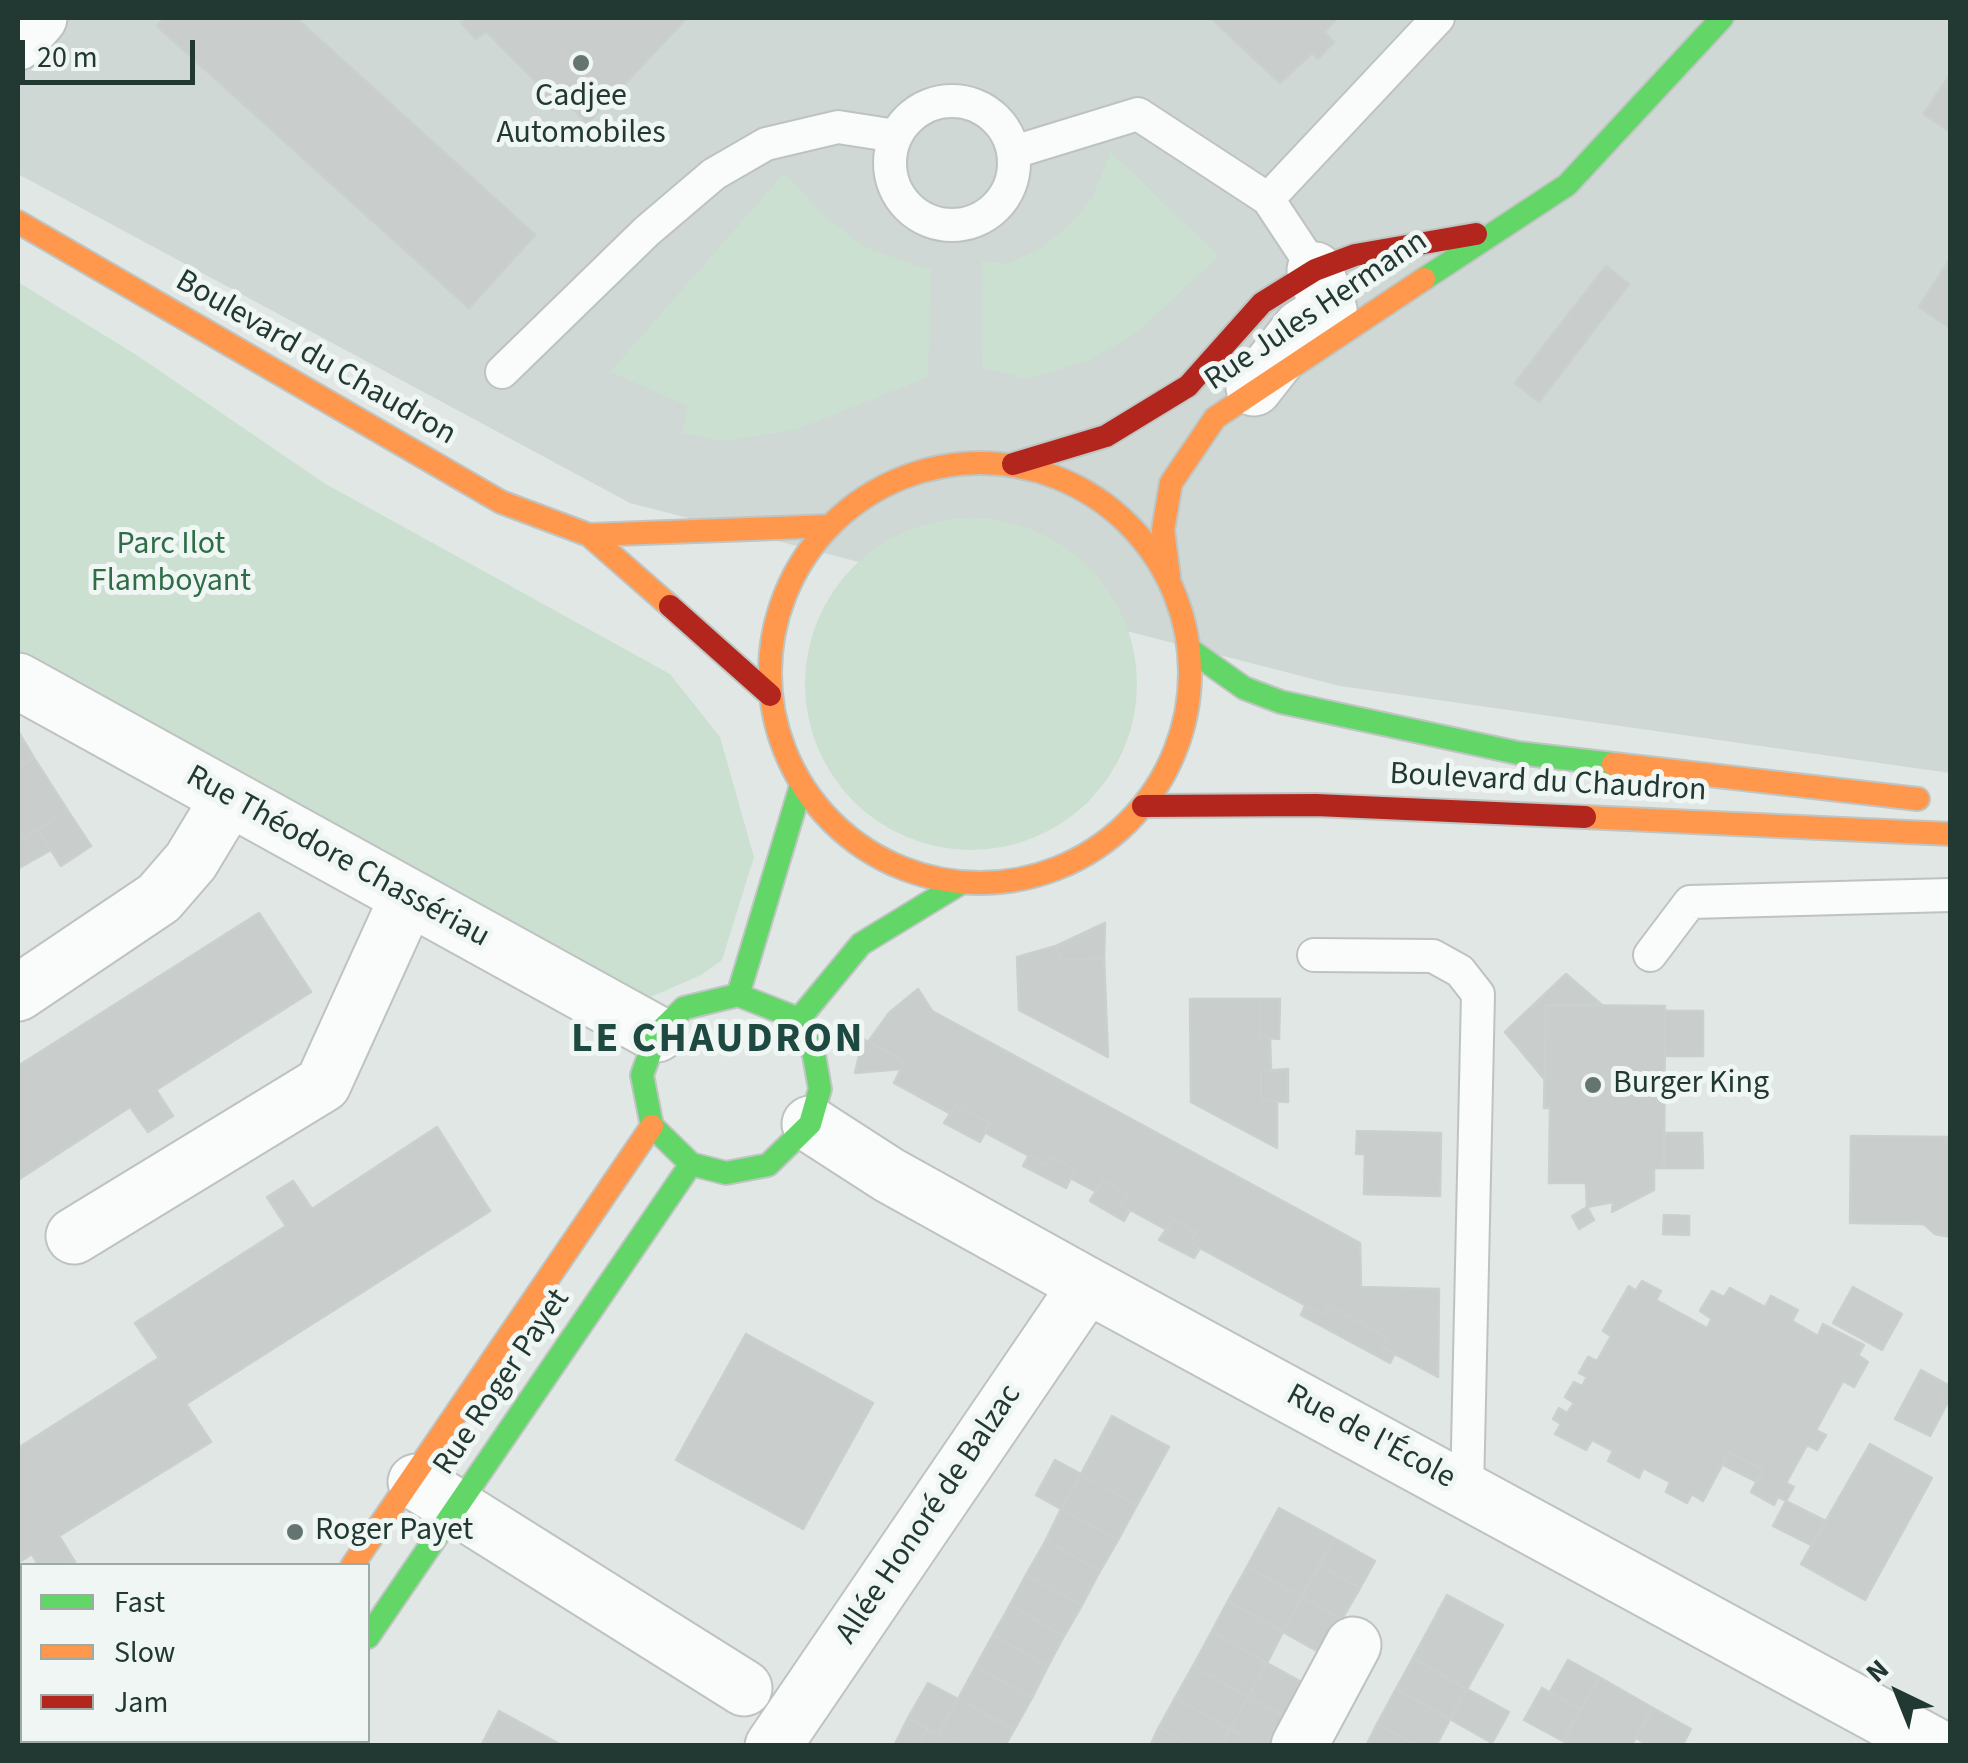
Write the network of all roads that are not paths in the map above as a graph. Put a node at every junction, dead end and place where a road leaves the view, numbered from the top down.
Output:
1 (40, 18) edge
2 (1438, 18) edge
3 (1722, 18) edge
4 (18, 42) edge
5 (896, 136) junction
6 (1014, 152) junction
7 (1268, 199) junction
8 (18, 222) edge
9 (1498, 230) junction
10 (1316, 270) junction
11 (502, 372) dead end
12 (1249, 394) junction
13 (1013, 464) junction
14 (830, 526) junction
15 (589, 535) junction
16 (1169, 577) junction
17 (1189, 649) junction
18 (18, 681) edge
19 (770, 696) junction
20 (802, 786) junction
21 (229, 798) junction
22 (1950, 800) edge
23 (1143, 806) junction
24 (1950, 834) edge
25 (962, 883) junction
26 (1950, 895) edge
27 (408, 896) junction
28 (1314, 955) dead end
29 (1650, 955) dead end
30 (18, 992) edge
31 (738, 995) junction
32 (798, 1019) junction
33 (657, 1034) junction
34 (810, 1124) junction
35 (652, 1126) junction
36 (692, 1164) junction
37 (74, 1236) dead end
38 (1087, 1284) junction
39 (1467, 1491) junction
40 (435, 1494) junction
41 (355, 1563) edge
42 (370, 1633) edge
43 (1352, 1645) dead end
44 (744, 1688) dead end
45 (773, 1746) edge
46 (1299, 1746) edge
47 (1935, 1746) edge

1 - 4 street
2 - 7 lane
3 - 9 main road, Rue Jules Hermann
5 - 6 lane
5 - 6 lane
5 - 11 lane
6 - 7 lane
7 - 10 lane
8 - 15 main road, Boulevard du Chaudron
9 - 10 main road, Rue Jules Hermann
9 - 12 main road, Rue Jules Hermann
10 - 12 street
10 - 13 main road, Rue Jules Hermann
12 - 16 main road, Rue Jules Hermann
13 - 14 main road
13 - 16 main road
14 - 15 main road, Boulevard du Chaudron
14 - 19 main road
15 - 19 main road, Boulevard du Chaudron
16 - 17 main road
17 - 22 main road, Boulevard du Chaudron
17 - 23 main road
18 - 21 street, Rue Théodore Chassériau
19 - 20 main road
20 - 25 main road
20 - 31 main road
21 - 27 street, Rue Théodore Chassériau
21 - 30 street
23 - 24 main road, Boulevard du Chaudron
23 - 25 main road
25 - 32 main road
26 - 29 lane
27 - 33 street, Rue Théodore Chassériau
27 - 37 street
28 - 39 lane
31 - 32 main road
31 - 33 main road
32 - 34 main road
33 - 35 main road
34 - 36 main road
34 - 38 street, Rue de l'École
35 - 36 main road
35 - 40 main road, Rue Roger Payet
36 - 40 main road, Rue Roger Payet
38 - 39 street, Rue de l'École
38 - 45 street, Allée Honoré de Balzac
39 - 47 street, Rue de l'École
40 - 41 main road, Rue Roger Payet
40 - 42 main road, Rue Roger Payet
40 - 44 street
43 - 46 street

